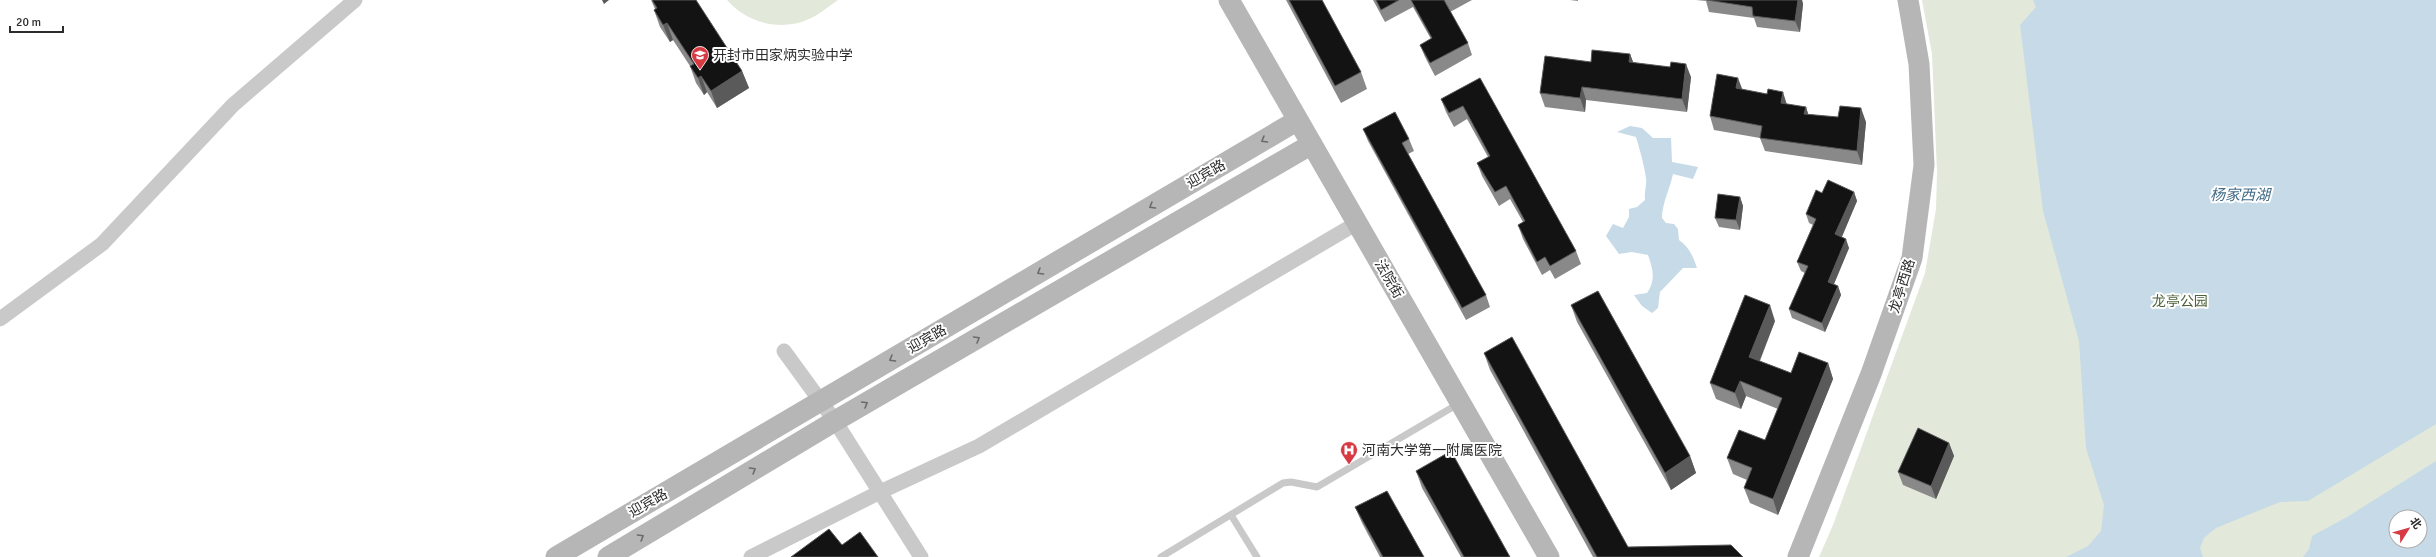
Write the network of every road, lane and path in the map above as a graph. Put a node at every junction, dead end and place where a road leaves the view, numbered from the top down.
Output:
1 (355, 0) edge
2 (1229, 0) edge
3 (1908, 0) edge
4 (1298, 120) junction
5 (1312, 144) junction
6 (1357, 223) junction
7 (0, 319) edge
8 (784, 350) dead end
9 (821, 401) junction
10 (1460, 403) junction
11 (835, 421) junction
12 (880, 492) junction
13 (1231, 515) junction
14 (556, 557) edge
15 (608, 557) edge
16 (751, 557) edge
17 (921, 557) edge
18 (1162, 557) edge
19 (1257, 557) edge
20 (1549, 557) edge
21 (1798, 557) edge

1 - 7 street
2 - 4 main road, 法院街
3 - 21 main road, 龙亭西路
4 - 5 main road, 法院街
4 -> 9 main road, 迎宾路
5 - 6 main road, 法院街
11 -> 5 main road, 迎宾路
6 - 10 main road, 法院街
6 - 12 street
8 - 9 street
9 - 11 street
9 - 14 main road, 迎宾路
10 - 13 lane
10 - 20 main road, 法院街
11 - 12 street
15 -> 11 main road, 迎宾路
12 - 16 street
12 - 17 street
13 - 18 lane
13 - 19 lane

